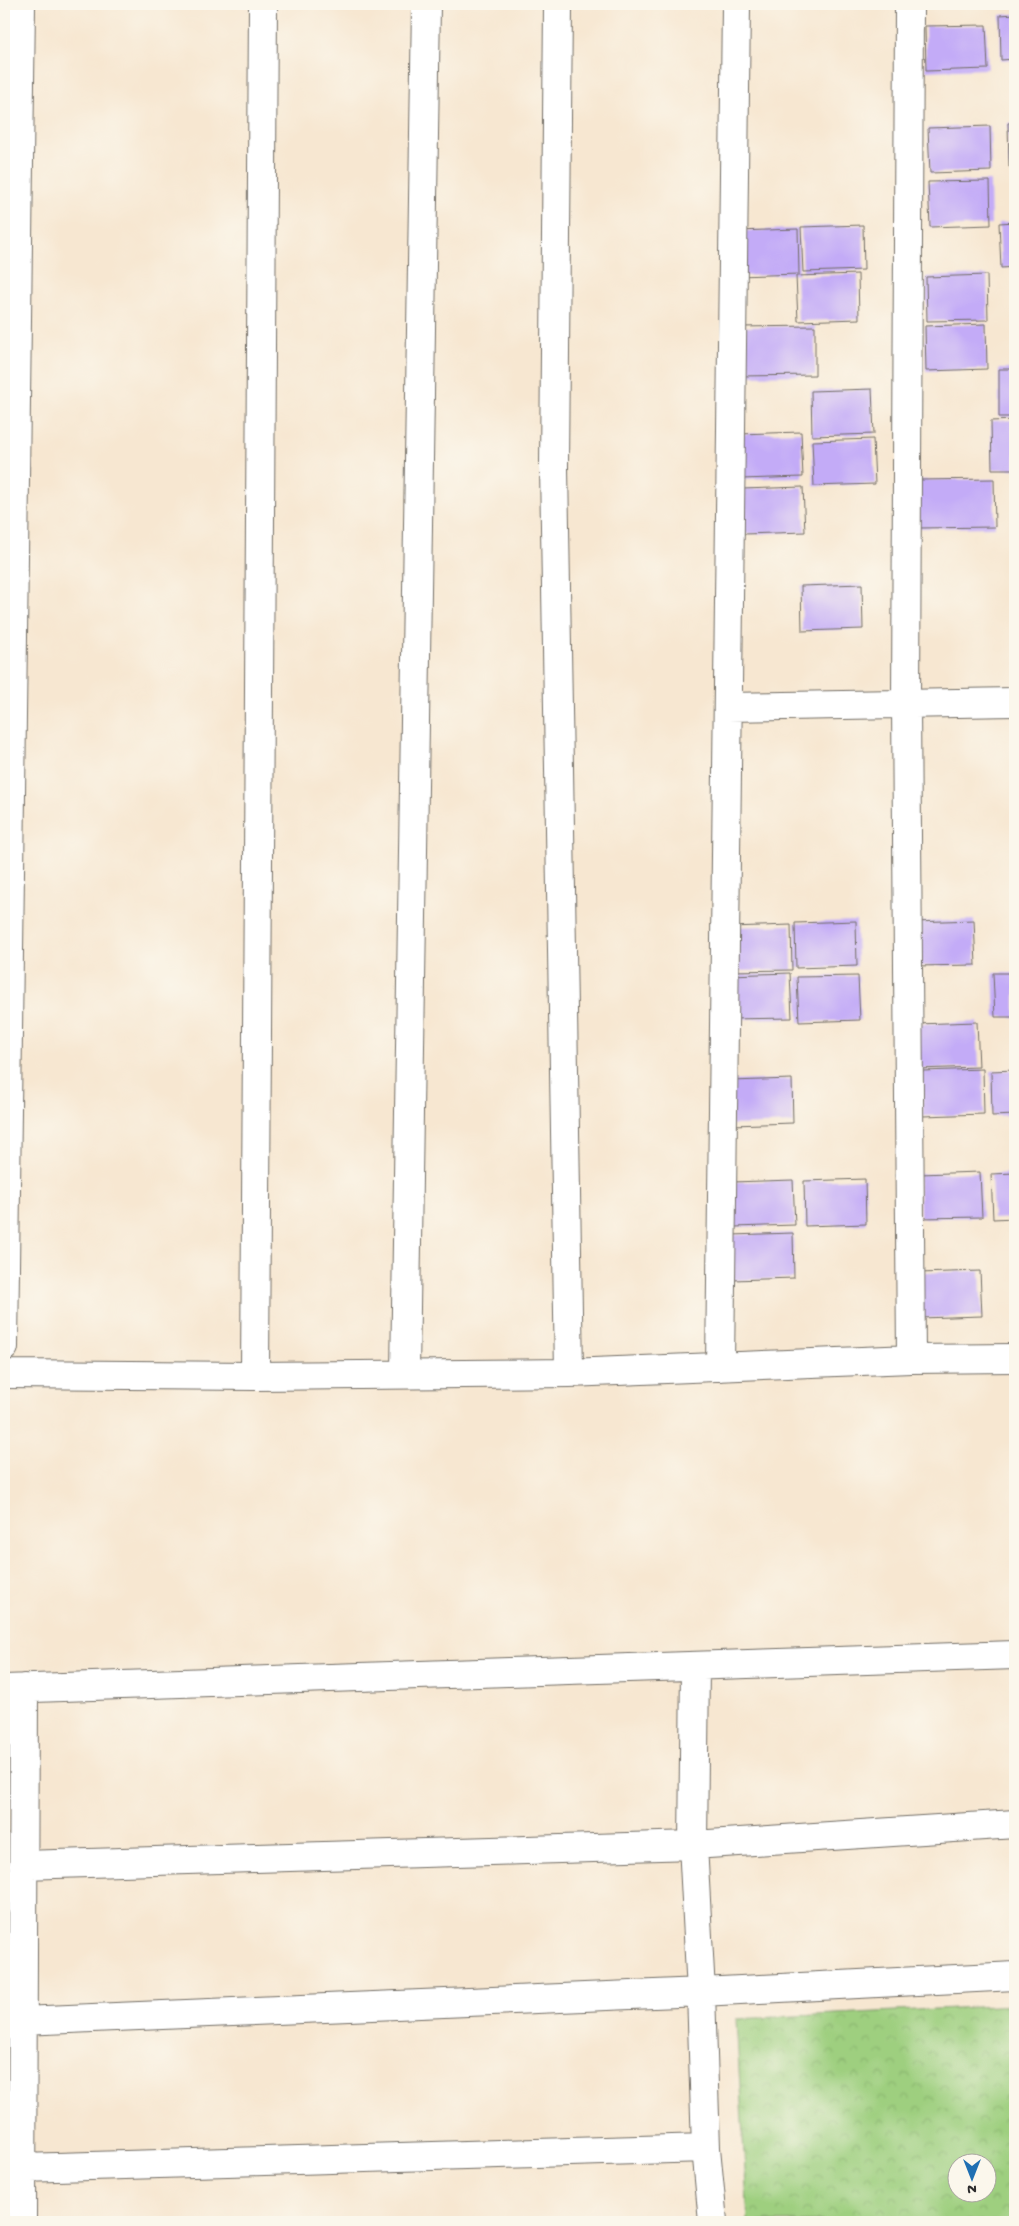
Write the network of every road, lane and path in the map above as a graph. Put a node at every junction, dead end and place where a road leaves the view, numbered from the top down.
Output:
1 (21, 4) edge
2 (263, 4) edge
3 (426, 4) edge
4 (558, 4) edge
5 (736, 4) edge
6 (909, 4) edge
7 (1015, 702) edge
8 (906, 704) junction
9 (728, 707) junction
10 (8, 778) edge
11 (4, 1347) edge
12 (1015, 1358) edge
13 (911, 1359) junction
14 (720, 1367) junction
15 (569, 1372) junction
16 (405, 1373) junction
17 (4, 1374) edge
18 (255, 1376) junction
19 (1015, 1655) edge
20 (695, 1667) junction
21 (14, 1688) edge
22 (1015, 1824) edge
23 (693, 1845) junction
24 (23, 1865) junction
25 (1015, 1976) edge
26 (701, 1992) junction
27 (22, 2021) junction
28 (706, 2148) junction
29 (22, 2168) junction
30 (22, 2222) edge
31 (713, 2222) edge

1 - 10 street
2 - 18 street
3 - 16 street
4 - 15 street
5 - 9 street
6 - 8 street
7 - 8 street
8 - 9 street
8 - 13 street
9 - 14 street
10 - 11 street
12 - 13 street
13 - 14 street
14 - 15 street
15 - 16 street
16 - 18 street
17 - 18 street
19 - 20 street
20 - 21 street
20 - 23 street
21 - 24 street
22 - 23 street
23 - 24 street
23 - 26 street
24 - 27 street
25 - 26 street
26 - 27 street
26 - 28 street
27 - 29 street
28 - 29 street
28 - 31 street
29 - 30 street

